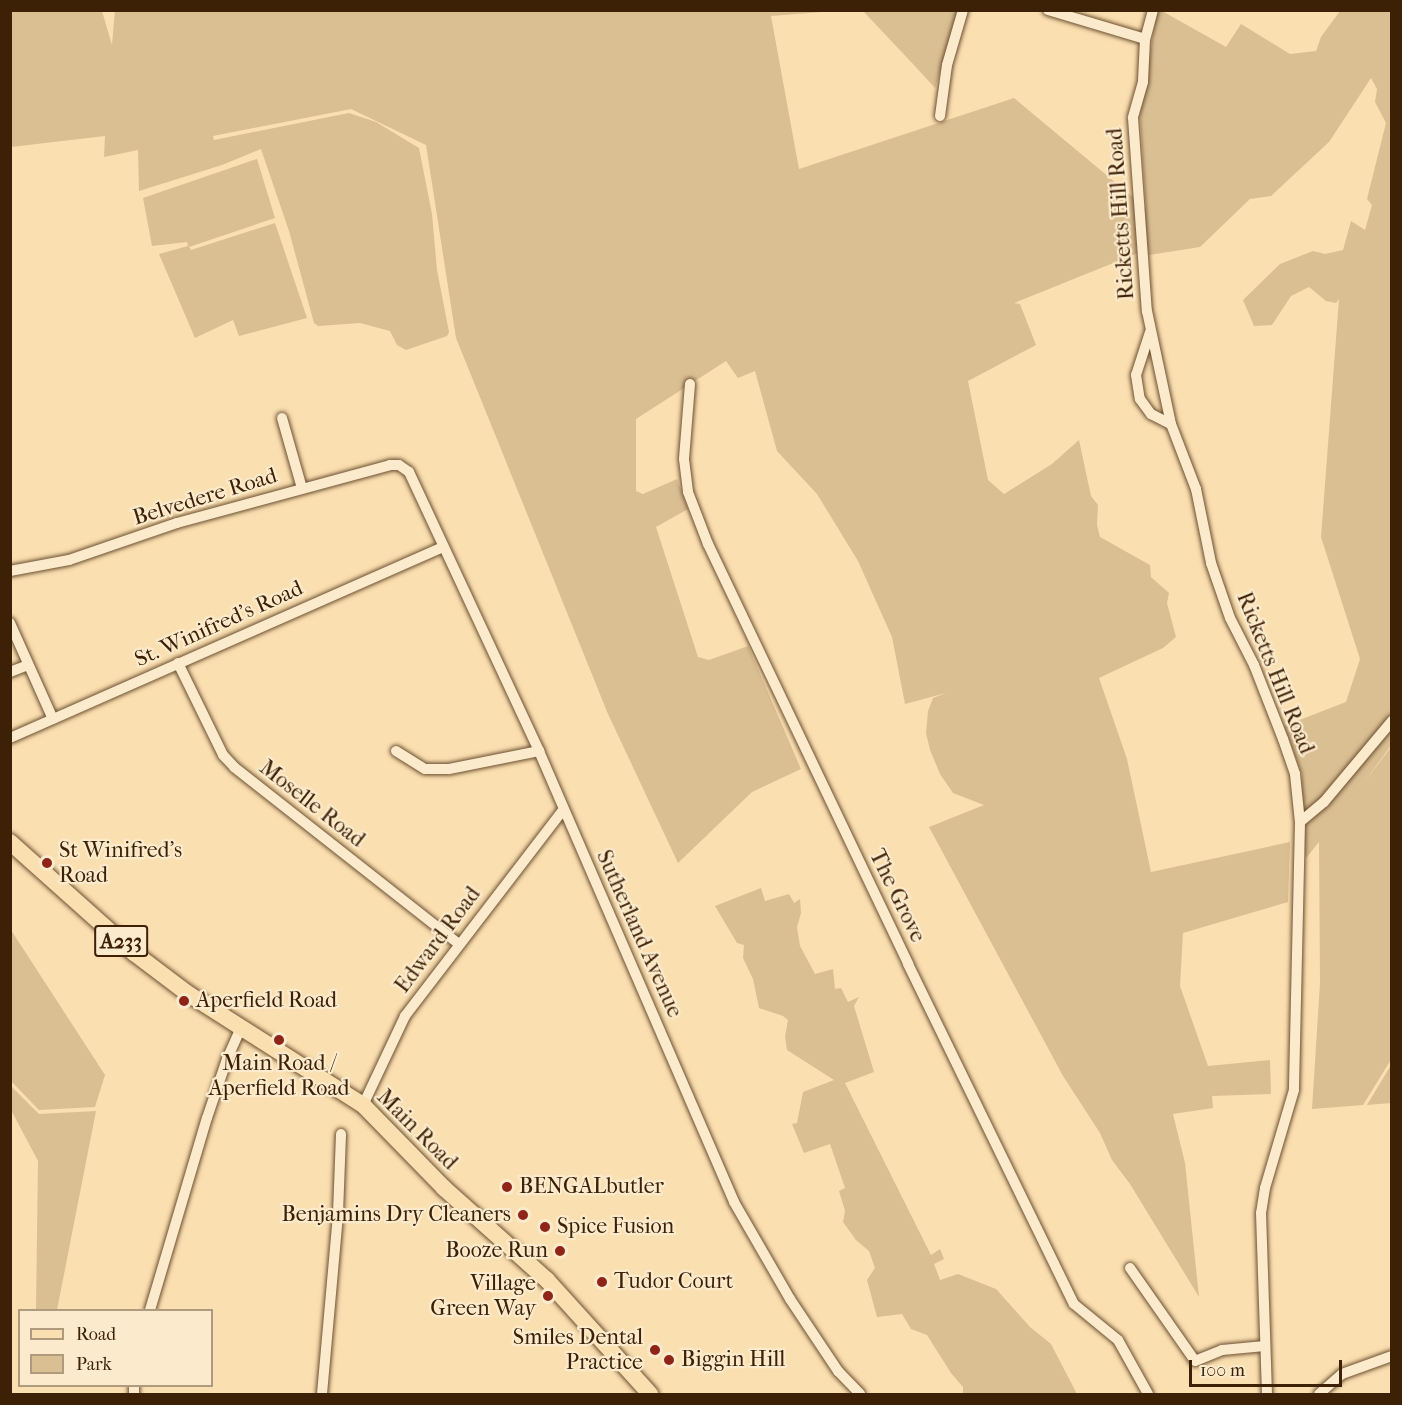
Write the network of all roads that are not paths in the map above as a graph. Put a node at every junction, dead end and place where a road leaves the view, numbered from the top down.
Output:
1 (963, 10) edge
2 (1048, 10) edge
3 (1153, 10) edge
4 (1145, 39) junction
5 (940, 116) dead end
6 (1151, 331) junction
7 (690, 384) dead end
8 (282, 418) dead end
9 (1171, 424) junction
10 (409, 472) joint
11 (302, 488) junction
12 (443, 547) junction
13 (10, 571) edge
14 (10, 623) edge
15 (178, 663) junction
16 (28, 665) junction
17 (10, 672) edge
18 (53, 719) junction
19 (1392, 721) edge
20 (10, 738) edge
21 (396, 751) dead end
22 (538, 751) junction
23 (563, 810) junction
24 (1300, 822) junction
25 (10, 842) edge
26 (459, 944) junction
27 (241, 1028) junction
28 (363, 1105) junction
29 (340, 1134) dead end
30 (1130, 1268) dead end
31 (151, 1309) edge
32 (1265, 1346) junction
33 (1392, 1356) edge
34 (322, 1395) edge
35 (650, 1395) edge
36 (860, 1395) edge
37 (1148, 1395) edge
38 (1267, 1395) edge
39 (1319, 1395) edge

1 - 5 street
2 - 4 street
3 - 4 street, Ricketts Hill Road
4 - 6 street, Ricketts Hill Road
6 - 9 street, Ricketts Hill Road
6 - 9 street
7 - 37 street, The Grove
8 - 11 street
9 - 24 street, Ricketts Hill Road
10 - 11 street, Belvedere Road
10 - 12 street, Sutherland Avenue
11 - 13 street, Belvedere Road
12 - 15 street, St. Winifred's Road
12 - 22 street, Sutherland Avenue
14 - 16 street
15 - 18 street, St. Winifred's Road
15 - 26 street, Moselle Road
16 - 17 street
16 - 18 street
18 - 20 street, St. Winifred's Road
19 - 24 street
21 - 22 street
22 - 23 street, Sutherland Avenue
23 - 26 street, Edward Road
23 - 36 street, Sutherland Avenue
24 - 32 street, Ricketts Hill Road
25 - 27 main road, Main Road / A233
26 - 28 street, Edward Road
27 - 28 main road, Main Road / A233
27 - 31 street
28 - 35 main road, Main Road / A233
29 - 34 street
30 - 32 street
32 - 38 street, Ricketts Hill Road
33 - 39 street

